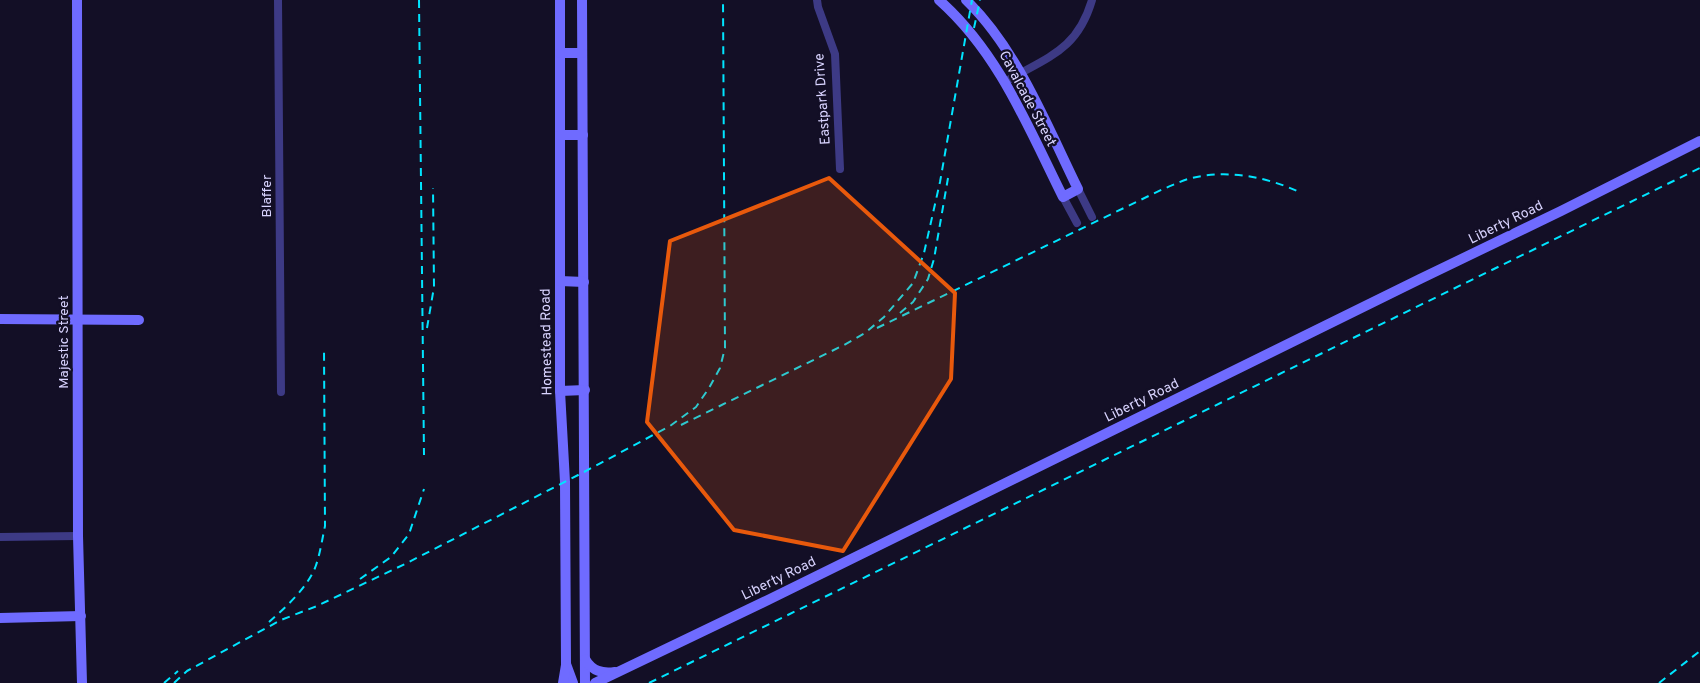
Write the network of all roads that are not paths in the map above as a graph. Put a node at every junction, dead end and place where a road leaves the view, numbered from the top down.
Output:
1 (77, 0) edge
2 (278, 0) edge
3 (560, 0) edge
4 (582, 0) edge
5 (817, 0) edge
6 (939, 0) edge
7 (966, 0) edge
8 (1092, 0) edge
9 (560, 53) junction
10 (582, 53) junction
11 (1020, 73) junction
12 (1005, 82) junction
13 (583, 135) junction
14 (560, 136) junction
15 (1700, 142) edge
16 (840, 169) dead end
17 (1078, 189) junction
18 (1063, 197) junction
19 (1092, 217) dead end
20 (1077, 223) dead end
21 (560, 281) junction
22 (584, 282) junction
23 (0, 319) edge
24 (78, 320) junction
25 (139, 320) dead end
26 (585, 390) junction
27 (560, 391) junction
28 (281, 392) dead end
29 (78, 536) junction
30 (0, 537) edge
31 (566, 576) junction
32 (584, 576) junction
33 (81, 616) junction
34 (0, 618) edge
35 (585, 659) junction
36 (566, 664) junction
37 (625, 669) junction
38 (82, 683) edge
39 (562, 683) edge
40 (573, 683) edge
41 (585, 683) edge
42 (595, 683) edge

1 - 24 main road, Majestic Street
2 - 28 street, Blaffer
3 - 9 main road, Homestead Road
4 - 10 main road
5 - 16 street, Eastpark Drive
6 - 12 main road, Cavalcade Street
7 - 11 main road, Cavalcade Street
8 - 11 street
9 - 10 main road
9 - 14 main road, Homestead Road
10 - 13 main road
11 - 12 street
11 - 17 main road, Cavalcade Street
12 - 18 main road, Cavalcade Street
13 - 14 main road
13 - 22 main road
14 - 21 main road, Homestead Road
15 - 37 main road, Liberty Road
17 - 18 main road
17 - 19 street, Cavalcade Street
18 - 20 street, Cavalcade Street
21 - 22 main road
21 - 27 main road, Homestead Road
22 - 26 main road
23 - 24 main road
24 - 25 main road
24 - 29 main road, Majestic Street
26 - 27 main road
26 - 32 main road
27 - 31 main road, Homestead Road
29 - 30 street
29 - 33 main road, Majestic Street
31 - 32 main road
31 - 36 main road, Homestead Road
32 - 35 main road
33 - 34 main road
33 - 38 main road, Majestic Street
35 - 37 main road
35 - 41 main road
36 - 39 main road
36 - 40 main road, Homestead Road
37 - 42 main road, Liberty Road

